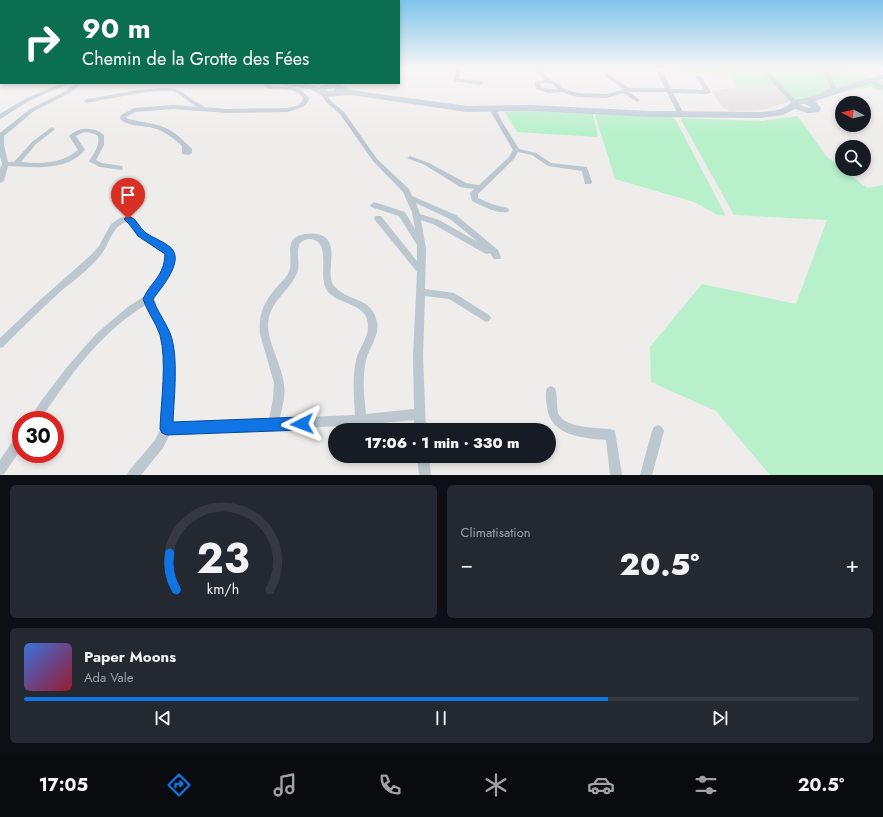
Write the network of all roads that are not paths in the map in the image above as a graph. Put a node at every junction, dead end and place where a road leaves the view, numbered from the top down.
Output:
1 (50, 90) edge
2 (70, 90) edge
3 (152, 90) edge
4 (173, 90) edge
5 (299, 90) edge
6 (318, 90) edge
7 (329, 90) edge
8 (335, 90) edge
9 (346, 90) edge
10 (546, 90) edge
11 (560, 90) edge
12 (562, 90) edge
13 (625, 90) joint
14 (633, 90) edge
15 (707, 90) edge
16 (786, 90) edge
17 (787, 90) edge
18 (831, 90) edge
19 (842, 90) edge
20 (670, 91) junction
21 (323, 93) junction
22 (821, 97) junction
23 (636, 100) dead end
24 (87, 101) dead end
25 (801, 103) junction
26 (335, 106) junction
27 (493, 109) junction
28 (209, 110) junction
29 (681, 114) junction
30 (0, 117) edge
31 (52, 129) dead end
32 (185, 146) dead end
33 (516, 150) junction
34 (410, 158) dead end
35 (5, 164) junction
36 (16, 164) junction
37 (120, 168) dead end
38 (0, 181) edge
39 (588, 182) dead end
40 (480, 187) junction
41 (410, 198) junction
42 (374, 205) dead end
43 (505, 210) dead end
44 (417, 216) junction
45 (378, 218) dead end
46 (422, 249) junction
47 (421, 270) junction
48 (420, 292) junction
49 (148, 299) junction
50 (486, 318) dead end
51 (0, 344) edge
52 (551, 391) dead end
53 (40, 411) edge
54 (418, 414) junction
55 (361, 420) junction
56 (419, 423) edge
57 (272, 425) junction
58 (167, 429) junction
59 (658, 431) dead end
60 (12, 452) edge
61 (424, 463) edge
62 (0, 470) edge
63 (133, 475) edge
64 (425, 475) edge
65 (616, 475) edge
66 (646, 475) edge

1 - 30 street
2 - 35 street
3 - 24 street
4 - 28 street
5 - 28 street
6 - 21 main road
7 - 21 main road
8 - 26 street
9 - 27 main road
10 - 11 street
12 - 13 street
13 - 23 street
14 - 20 street
15 - 20 street
16 - 25 street
17 - 25 street
18 - 25 street
19 - 22 main road
20 - 29 street
21 - 26 street
22 - 25 main road
22 - 25 main road
25 - 29 main road
26 - 41 street
27 - 29 main road
27 - 33 street
28 - 32 street
31 - 36 street
33 - 39 street
33 - 40 street
34 - 40 street
35 - 36 street
35 - 38 street
36 - 37 street
40 - 43 street
41 - 44 street
41 - 44 street
42 - 46 street
44 - 46 street
45 - 47 street
46 - 47 street
47 - 48 street
48 - 50 street
48 - 54 street
49 - 51 street
49 - 53 street
49 - 58 street
52 - 65 street
54 - 55 street
54 - 56 street
55 - 57 street
55 - 57 street
57 - 58 street
58 - 63 street
59 - 66 street
60 - 62 street
61 - 64 street

